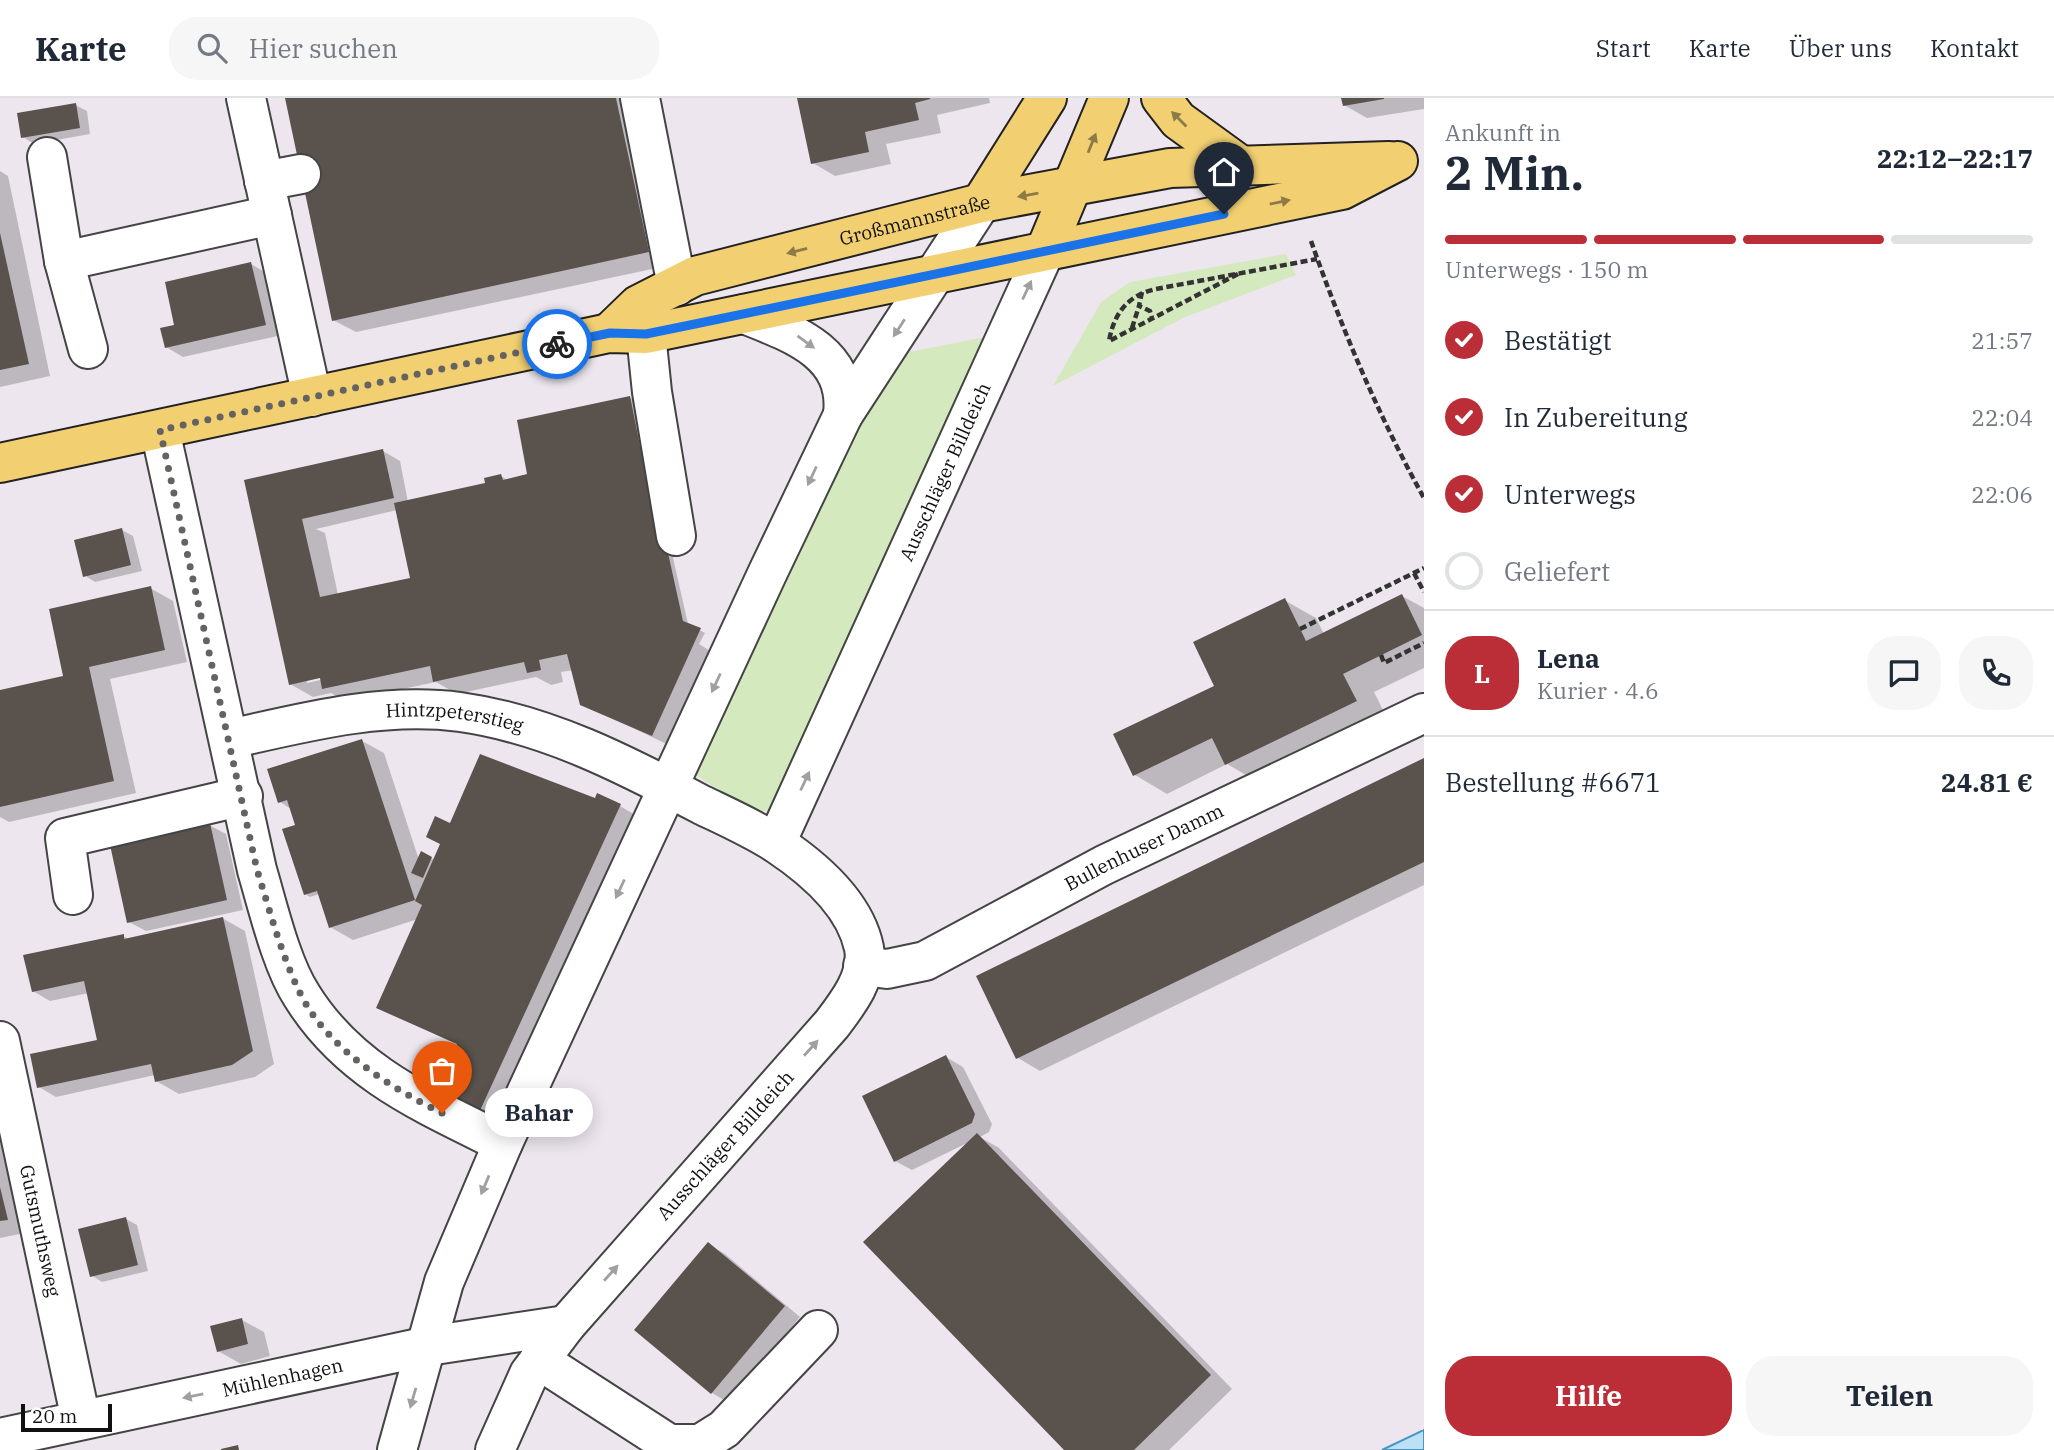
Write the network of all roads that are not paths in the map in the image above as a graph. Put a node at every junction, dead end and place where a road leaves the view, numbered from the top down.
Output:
1 (246, 98) edge
2 (640, 98) edge
3 (1047, 98) edge
4 (1109, 98) edge
5 (1161, 98) edge
6 (47, 157) dead end
7 (1411, 159) edge
8 (1240, 165) junction
9 (1074, 187) junction
10 (279, 190) junction
11 (981, 203) junction
12 (1045, 251) junction
13 (64, 261) junction
14 (938, 272) junction
15 (677, 286) junction
16 (744, 314) junction
17 (628, 333) junction
18 (88, 349) dead end
19 (312, 397) junction
20 (843, 415) junction
21 (160, 430) junction
22 (0, 463) edge
23 (676, 536) dead end
24 (1424, 713) edge
25 (230, 739) junction
26 (667, 787) junction
27 (243, 796) junction
28 (776, 844) junction
29 (73, 895) dead end
30 (863, 966) junction
31 (0, 1041) edge
32 (503, 1143) junction
33 (566, 1325) junction
34 (818, 1330) dead end
35 (428, 1346) junction
36 (540, 1360) junction
37 (81, 1420) junction
38 (0, 1438) edge
39 (397, 1450) edge
40 (495, 1450) edge

1 - 10 street
2 - 15 street
3 - 11 main road
9 -> 4 main road, Ausschläger Billdeich
8 -> 5 main road
6 - 13 street
7 - 8 main road, Großmannstraße
12 -> 7 main road, Großmannstraße
8 - 9 main road, Großmannstraße
9 -> 11 main road, Großmannstraße
9 - 12 main road, Ausschläger Billdeich
10 - 13 street
10 - 19 street
11 - 14 street
11 -> 15 main road, Großmannstraße
12 - 14 main road, Großmannstraße
28 -> 12 street, Ausschläger Billdeich
13 - 18 street
14 - 16 main road, Großmannstraße
14 -> 20 street
15 - 17 main road, Großmannstraße
16 - 17 main road, Großmannstraße
16 -> 20 street
17 - 19 main road, Großmannstraße
17 - 23 street
19 - 21 main road, Großmannstraße
20 -> 26 street
21 - 22 main road, Großmannstraße
21 - 25 street
24 - 30 street, Bullenhuser Damm
25 - 26 street, Hintzpeterstieg
25 - 27 street
26 - 28 street, Ausschläger Billdeich
26 -> 32 street
27 - 29 street
27 - 32 street
28 - 30 street, Ausschläger Billdeich
33 -> 30 street, Ausschläger Billdeich
31 - 37 street, Gutsmuthsweg
32 -> 35 street
33 - 35 street, Mühlenhagen
33 - 36 street, Ausschläger Billdeich
34 - 36 street
35 -> 37 street, Mühlenhagen
35 -> 39 street
36 - 40 street, Ausschläger Billdeich
37 - 38 street, Mühlenhagen

